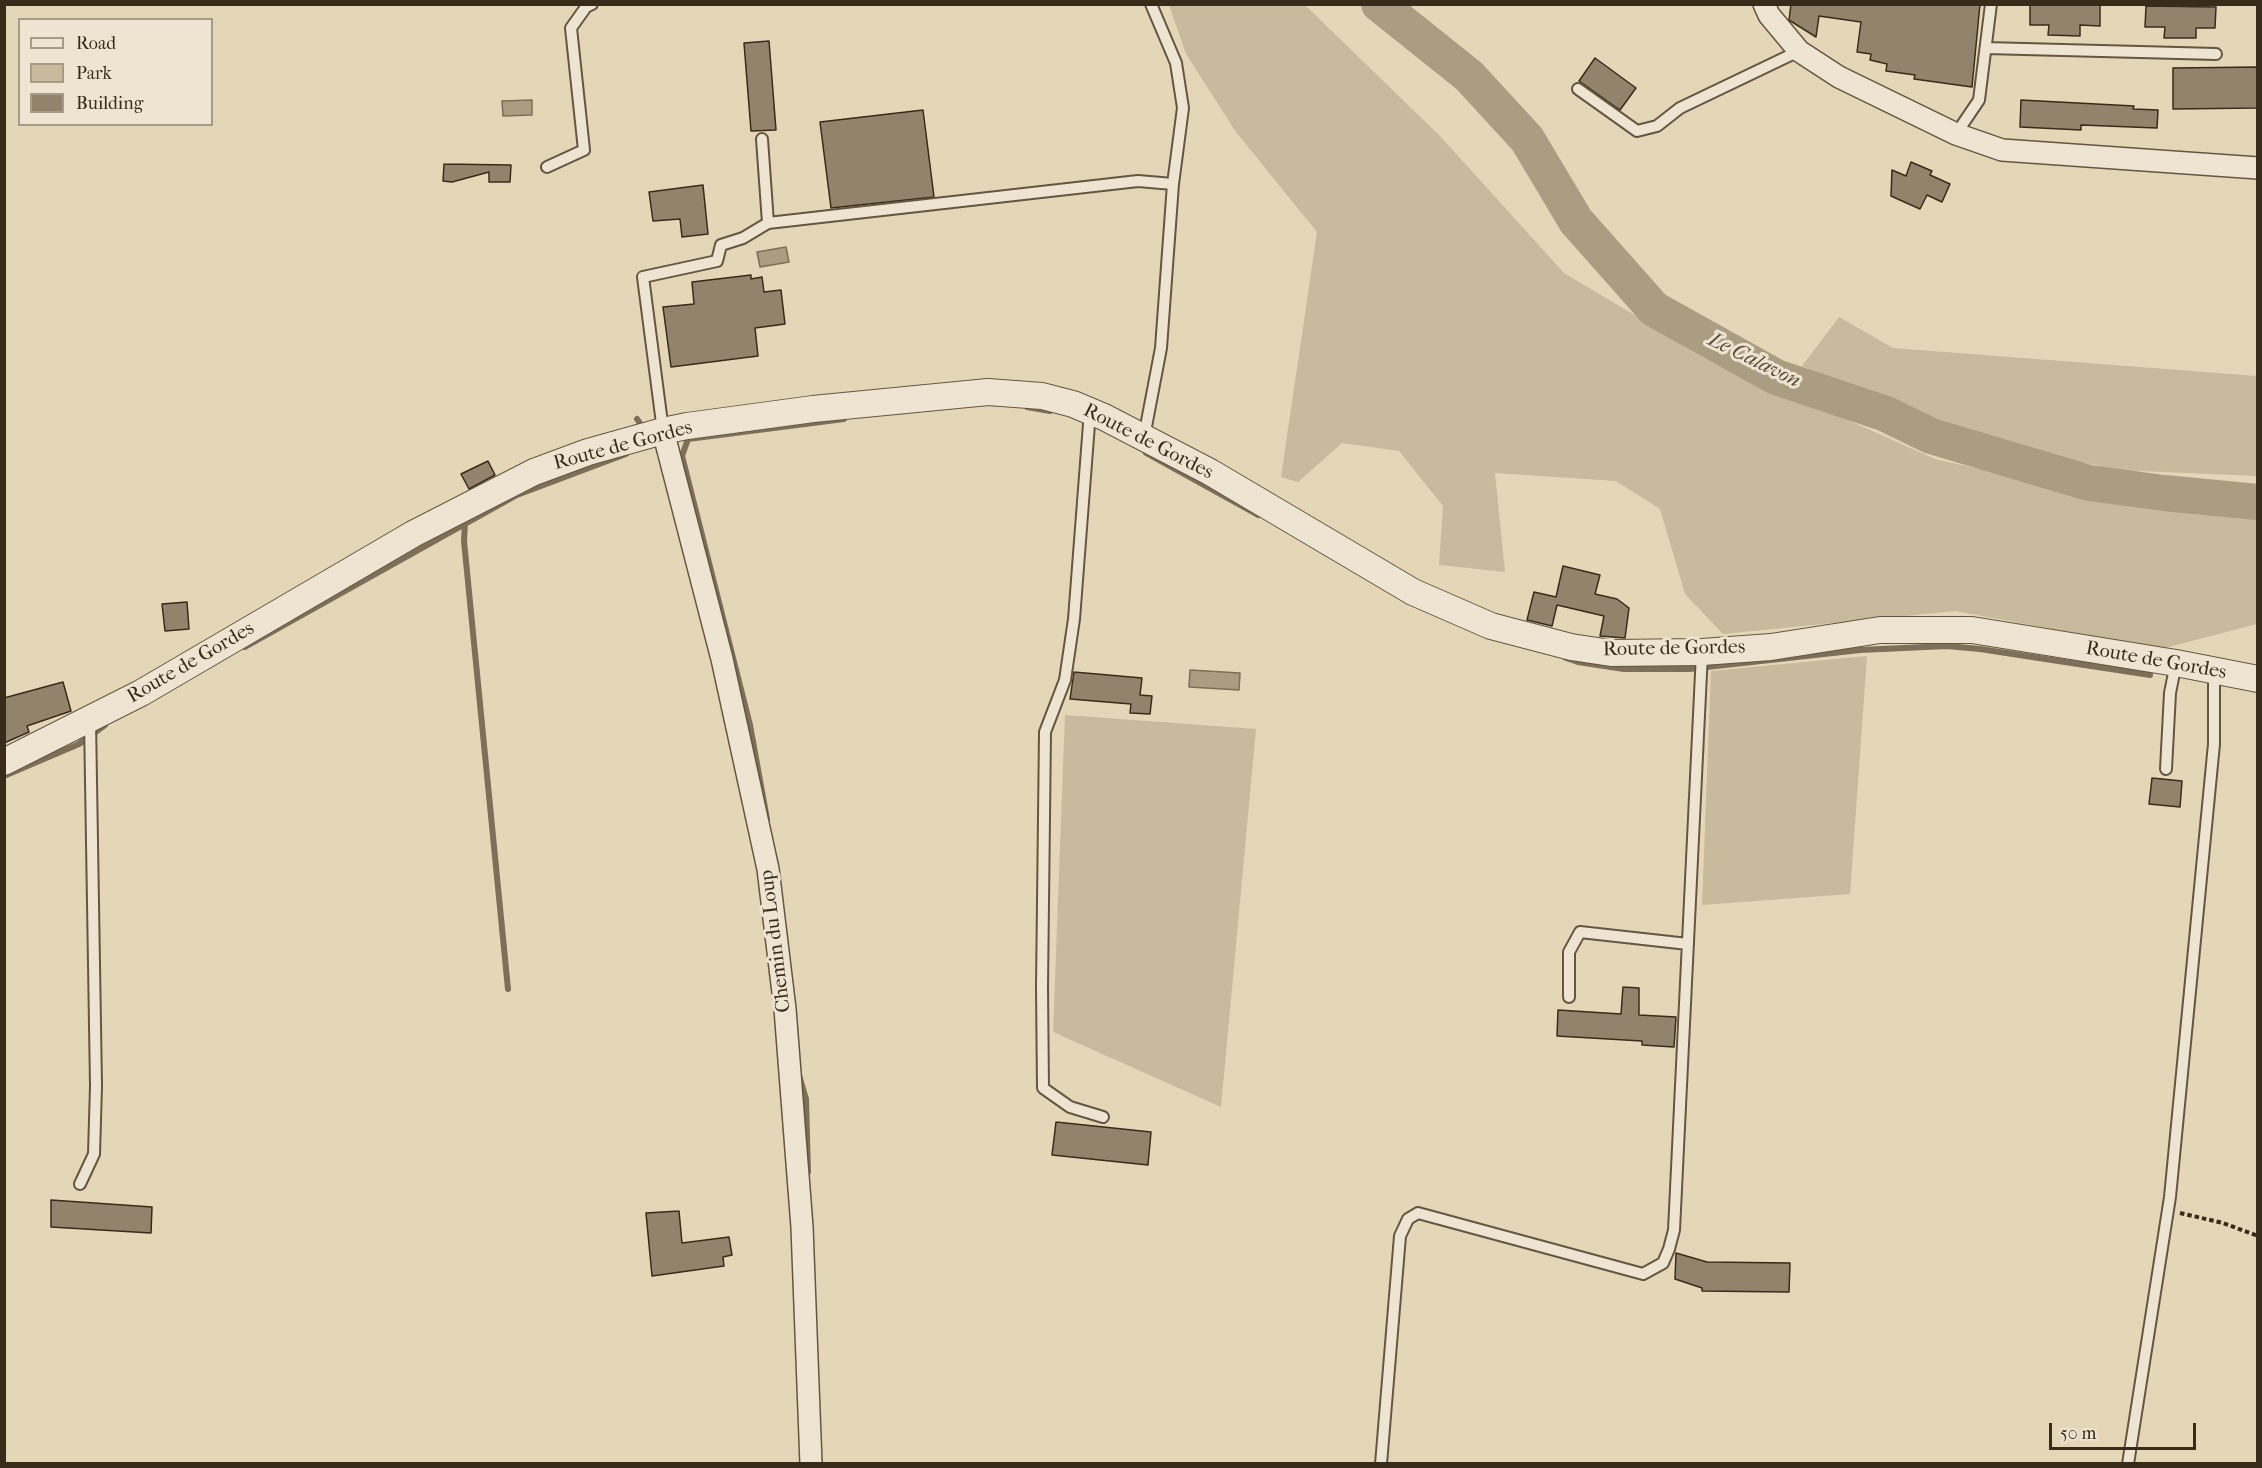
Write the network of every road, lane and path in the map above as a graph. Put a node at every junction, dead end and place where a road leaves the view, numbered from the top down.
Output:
1 (592, 4) edge
2 (1151, 4) edge
3 (1764, 4) edge
4 (1991, 4) edge
5 (1986, 48) junction
6 (1799, 51) junction
7 (2216, 54) dead end
8 (1578, 89) dead end
9 (1956, 134) junction
10 (762, 139) dead end
11 (548, 166) dead end
12 (2258, 168) edge
13 (1173, 184) junction
14 (768, 223) junction
15 (1090, 411) junction
16 (663, 431) junction
17 (1144, 437) junction
18 (1702, 652) junction
19 (2176, 663) junction
20 (2214, 671) junction
21 (2258, 679) edge
22 (90, 719) junction
23 (4, 762) edge
24 (2166, 769) dead end
25 (1688, 944) junction
26 (1569, 997) dead end
27 (1102, 1117) dead end
28 (80, 1184) dead end
29 (2168, 1210) junction
30 (2258, 1236) edge
31 (811, 1464) edge
32 (1381, 1464) edge
33 (2128, 1464) edge

1 - 11 lane
2 - 13 lane
3 - 6 street
4 - 5 lane
5 - 7 lane
5 - 9 lane
6 - 8 lane
6 - 9 street
9 - 12 street
10 - 14 lane
13 - 14 lane
13 - 17 lane
14 - 16 lane
15 - 16 street, Route de Gordes
15 - 17 street, Route de Gordes
15 - 27 lane
16 - 22 street, Route de Gordes
16 - 31 street, Chemin du Loup
17 - 18 street, Route de Gordes
18 - 19 street, Route de Gordes
18 - 25 lane
19 - 20 street, Route de Gordes
19 - 24 lane
20 - 21 street, Route de Gordes
20 - 29 lane
22 - 23 street, Route de Gordes
22 - 28 lane
25 - 26 lane
25 - 32 lane
29 - 30 path
29 - 33 lane

